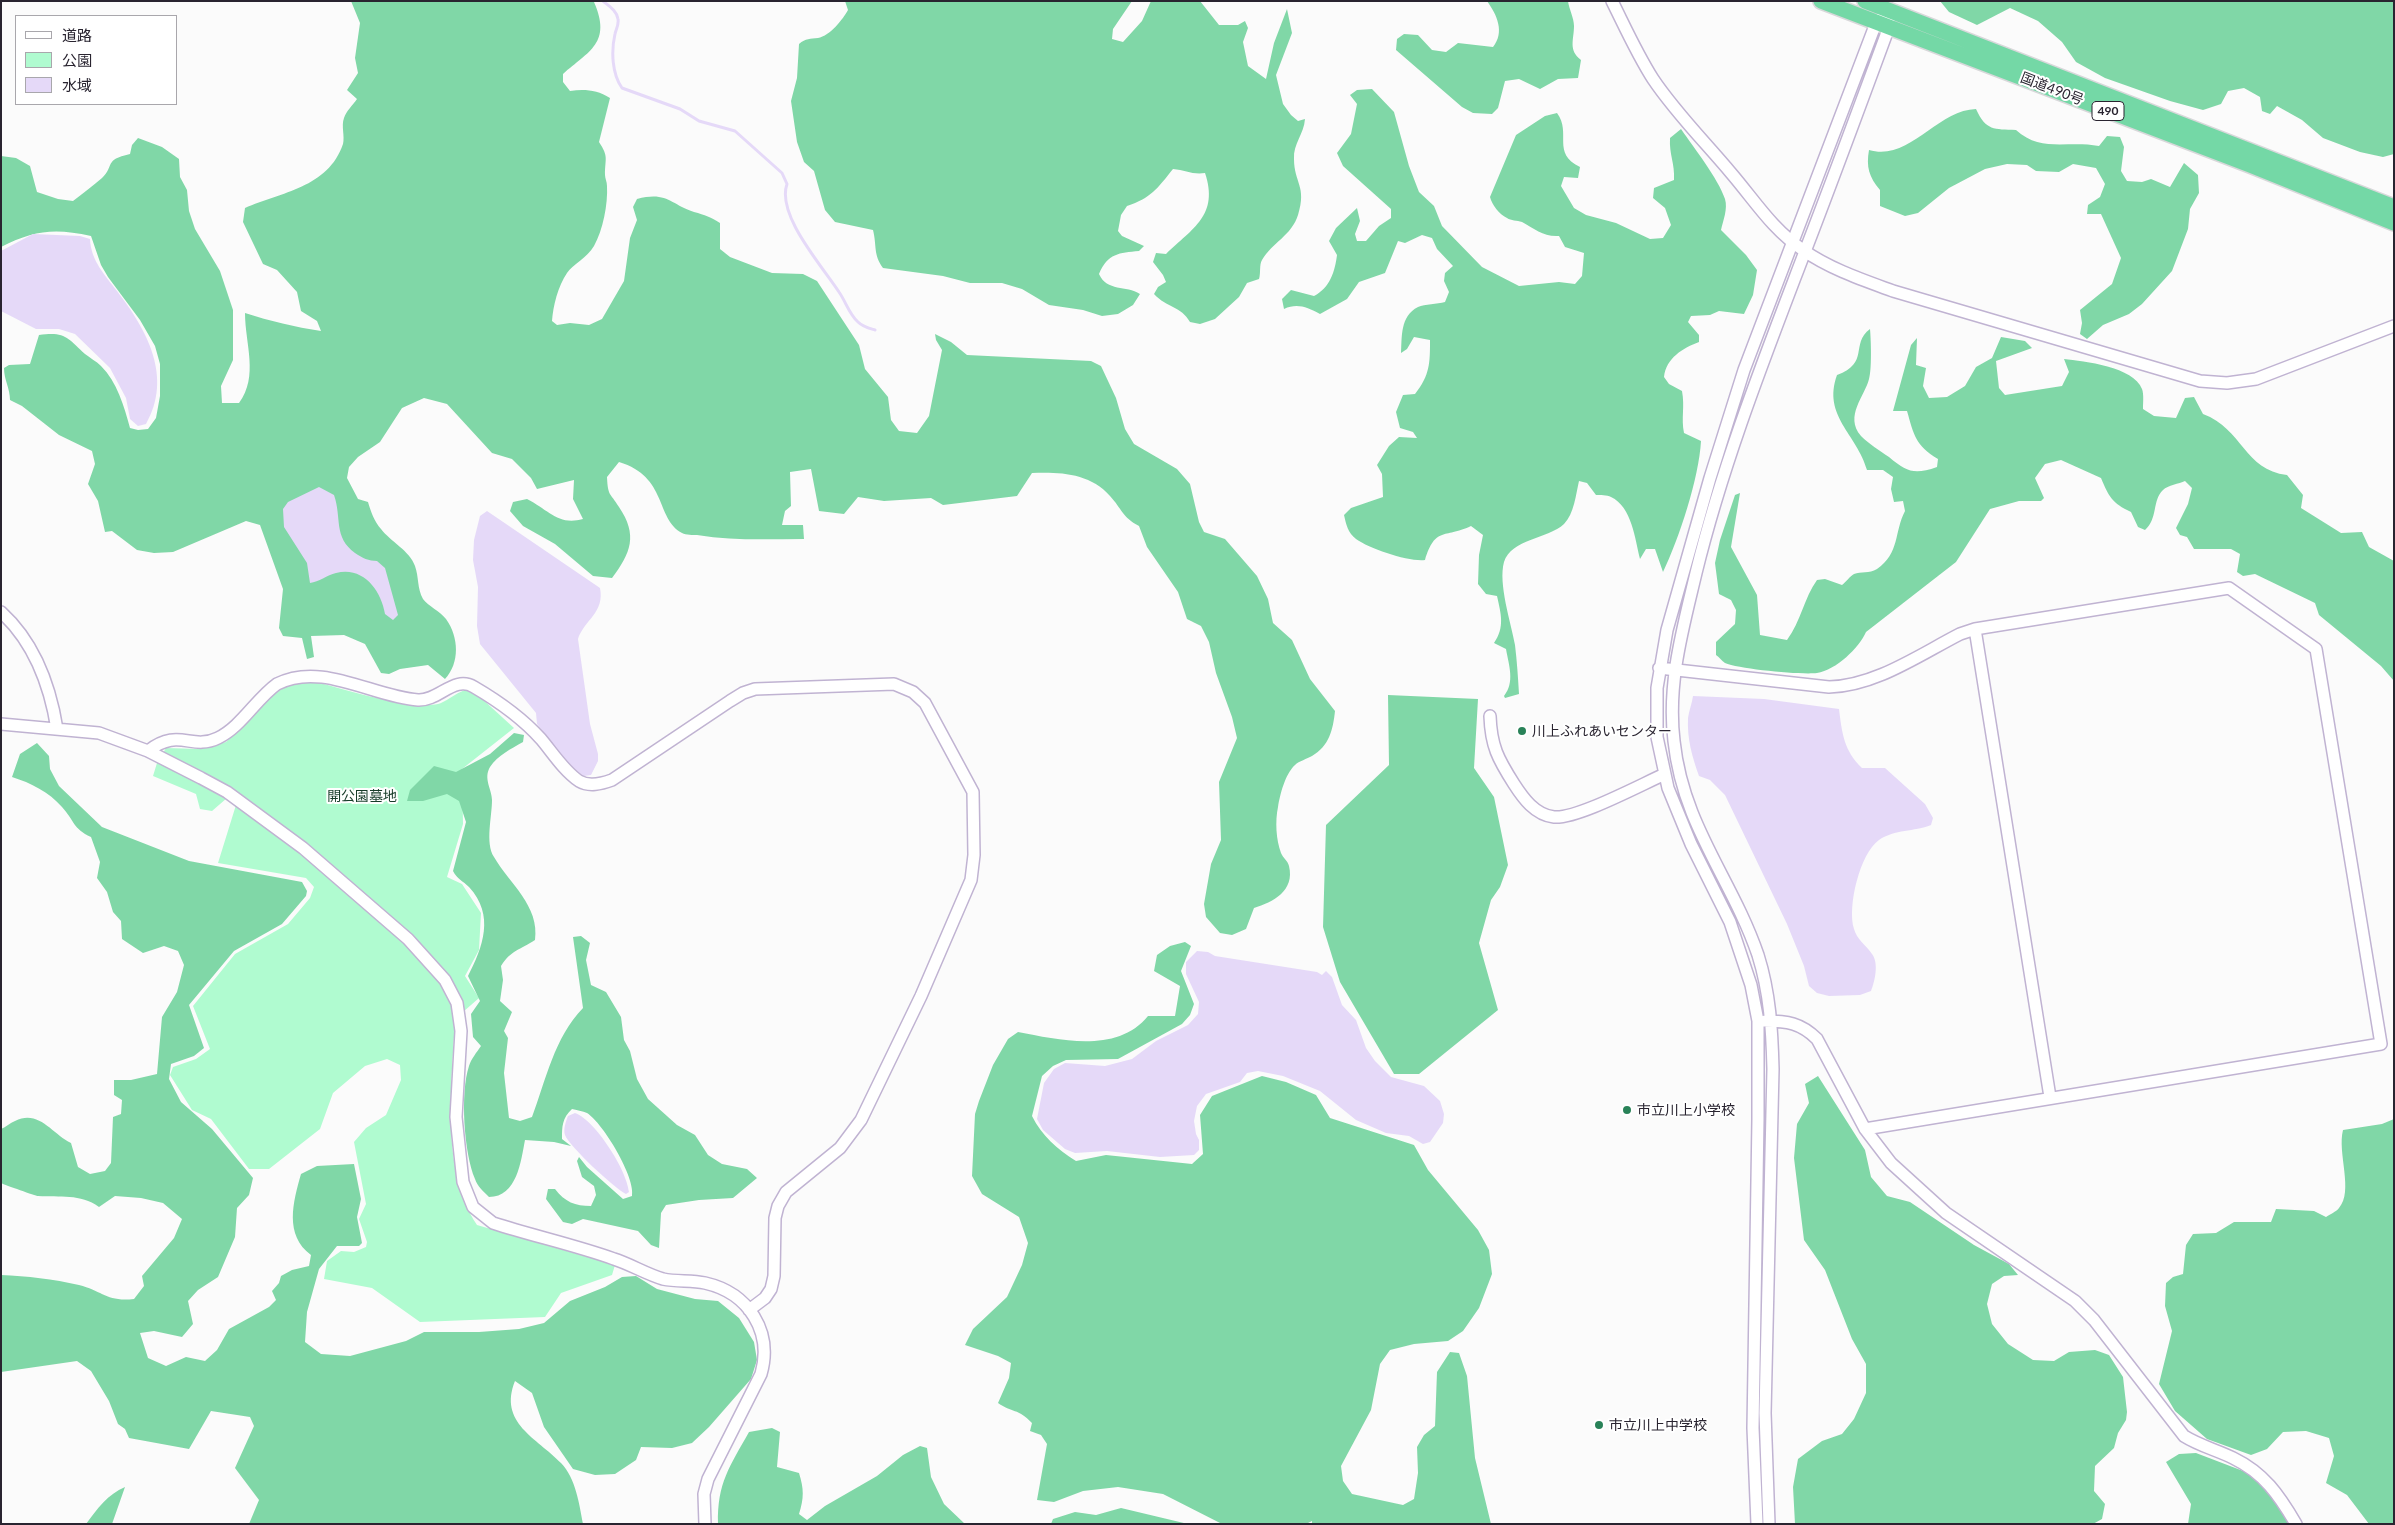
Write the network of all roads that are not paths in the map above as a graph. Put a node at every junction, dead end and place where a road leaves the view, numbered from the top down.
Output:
1 (1612, 1) edge
2 (1821, 1) edge
3 (1865, 1) edge
4 (1889, 10) junction
5 (1883, 25) junction
6 (2394, 207) edge
7 (2394, 223) edge
8 (1792, 242) junction
9 (1805, 252) junction
10 (2394, 326) edge
11 (1, 612) edge
12 (1975, 628) junction
13 (1659, 668) junction
14 (1675, 670) junction
15 (1490, 716) dead end
16 (1, 724) edge
17 (57, 729) junction
18 (148, 751) junction
19 (1665, 774) junction
20 (1758, 1021) junction
21 (1772, 1021) junction
22 (2050, 1097) junction
23 (1865, 1129) junction
24 (749, 1310) junction
25 (705, 1524) edge
26 (1757, 1524) edge
27 (1769, 1524) edge
28 (2296, 1524) edge

1 - 8 street
2 - 5 highway, 国道490号 / 490
3 - 4 highway, 国道490号 / 490
4 - 5 street
4 - 6 highway, 国道490号 / 490
5 - 7 highway, 国道490号 / 490
5 - 8 street
5 - 9 street
8 - 9 street
8 - 13 street
9 - 10 street
9 - 14 street
11 - 17 street
12 - 14 street
12 - 22 street
12 - 22 street
13 - 14 street
13 - 19 street
14 - 21 street
15 - 19 street
16 - 17 street
17 - 18 street
18 - 24 street
18 - 24 street
19 - 20 street
20 - 21 street
20 - 26 street
21 - 23 street
21 - 27 street
22 - 23 street
23 - 28 street
24 - 25 street

